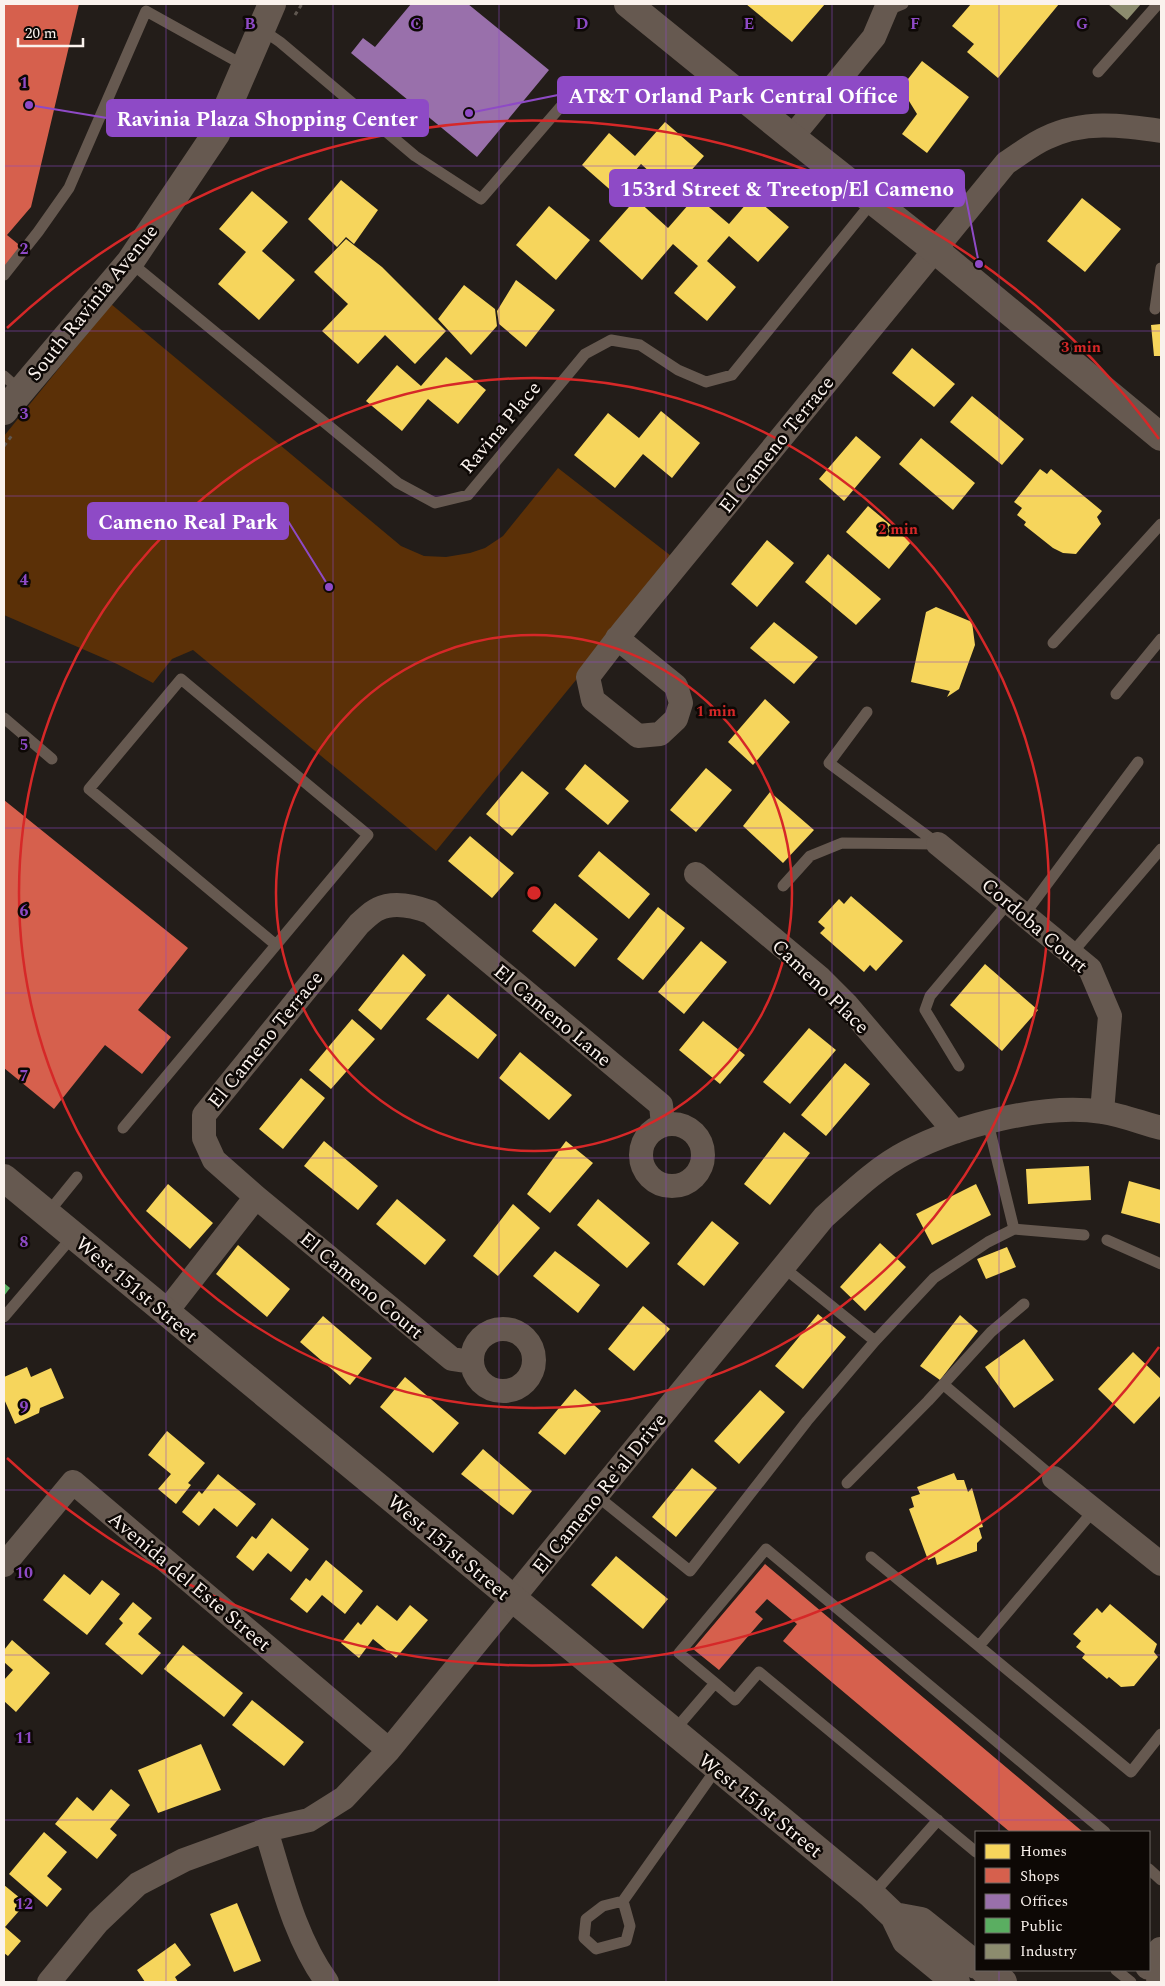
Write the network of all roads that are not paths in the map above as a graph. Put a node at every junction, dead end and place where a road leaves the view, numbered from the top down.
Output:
1 (272, 4) edge
2 (628, 4) edge
3 (1158, 4) edge
4 (892, 6) edge
5 (261, 29) junction
6 (245, 66) junction
7 (1098, 72) dead end
8 (563, 104) dead end
9 (1161, 131) edge
10 (792, 137) junction
11 (873, 201) junction
12 (935, 250) junction
13 (130, 262) junction
14 (1161, 268) edge
15 (4, 275) edge
16 (1155, 309) dead end
17 (9, 393) edge
18 (1161, 437) edge
19 (1161, 524) edge
20 (618, 638) dead end
21 (1161, 639) edge
22 (1053, 643) dead end
23 (1116, 694) dead end
24 (867, 712) dead end
25 (4, 718) edge
26 (52, 759) dead end
27 (1138, 762) dead end
28 (938, 844) junction
29 (1161, 849) edge
30 (696, 874) dead end
31 (783, 886) dead end
32 (1017, 908) junction
33 (430, 912) joint
34 (276, 945) junction
35 (1072, 953) junction
36 (959, 1066) dead end
37 (1102, 1112) junction
38 (988, 1123) junction
39 (663, 1125) dead end
40 (123, 1128) dead end
41 (1161, 1128) edge
42 (955, 1132) junction
43 (78, 1177) dead end
44 (4, 1178) edge
45 (256, 1197) junction
46 (47, 1214) junction
47 (1014, 1229) junction
48 (1084, 1235) dead end
49 (73, 1236) junction
50 (1107, 1240) dead end
51 (1161, 1264) edge
52 (783, 1266) junction
53 (1024, 1304) dead end
54 (166, 1312) junction
55 (4, 1317) edge
56 (876, 1341) junction
57 (472, 1362) dead end
58 (944, 1384) junction
59 (1054, 1478) joint
60 (847, 1482) dead end
61 (597, 1496) junction
62 (1094, 1510) junction
63 (871, 1557) dead end
64 (1161, 1564) edge
65 (4, 1566) edge
66 (513, 1600) junction
67 (979, 1646) junction
68 (715, 1683) junction
69 (673, 1732) junction
70 (1161, 1734) edge
71 (390, 1750) junction
72 (716, 1768) junction
73 (938, 1820) junction
74 (266, 1830) junction
75 (1104, 1831) edge
76 (975, 1851) edge
77 (1150, 1870) edge
78 (1161, 1880) edge
79 (872, 1895) junction
80 (623, 1901) junction
81 (894, 1916) junction
82 (1161, 1951) edge
83 (975, 1964) edge
84 (1150, 1965) edge
85 (986, 1971) edge
86 (1117, 1971) edge
87 (1145, 1971) edge
88 (49, 1982) edge
89 (326, 1982) edge
90 (956, 1982) edge
91 (1003, 1982) edge
92 (1131, 1982) edge
93 (1136, 1982) edge

1 - 5 street, South Ravinia Avenue
2 - 10 street
3 - 7 lane
4 - 10 street
5 - 6 street, South Ravinia Avenue
5 - 8 lane
6 - 13 street, South Ravinia Avenue
6 - 15 lane
9 - 12 street, El Cameno Terrace
10 - 11 street
11 - 12 street
11 - 13 lane, Ravina Place
12 - 18 street
12 - 20 street, El Cameno Terrace
13 - 17 street, South Ravinia Avenue
14 - 16 lane
19 - 22 lane
21 - 23 lane
24 - 28 lane
25 - 26 lane
27 - 32 lane
28 - 31 lane
28 - 32 street, Cordoba Court
29 - 35 lane
30 - 42 street, Cameno Place
32 - 35 street, Cordoba Court
32 - 36 lane
33 - 39 street, El Cameno Lane
33 - 45 street, El Cameno Terrace
34 - 34 lane
34 - 40 lane
35 - 37 street, Cordoba Court
37 - 38 street, El Cameno Re'al Drive
37 - 41 street, El Cameno Re'al Drive
38 - 42 street, El Cameno Re'al Drive
38 - 47 lane
42 - 52 street, El Cameno Re'al Drive
43 - 46 lane
44 - 46 street, West 151st Street
45 - 54 street
45 - 57 street, El Cameno Court
46 - 49 street, West 151st Street
47 - 48 lane
47 - 56 lane
49 - 54 street, West 151st Street
49 - 55 lane
50 - 51 lane
52 - 56 lane
52 - 61 street, El Cameno Re'al Drive
53 - 58 lane
54 - 66 street, West 151st Street
56 - 61 lane
58 - 59 lane
58 - 60 lane
59 - 62 street
61 - 66 street, El Cameno Re'al Drive
62 - 64 street
62 - 67 lane
63 - 67 lane
65 - 71 street, Avenida del Este Street
66 - 69 street, West 151st Street
66 - 71 street, El Cameno Re'al Drive
67 - 70 lane
68 - 69 lane
68 - 73 lane
68 - 75 lane
69 - 72 street, West 151st Street
71 - 74 street, El Cameno Re'al Drive
72 - 79 street, West 151st Street
72 - 80 lane
73 - 76 lane
73 - 79 lane
74 - 88 street, El Cameno Re'al Drive
74 - 89 street
77 - 78 lane
79 - 81 street, West 151st Street
80 - 80 lane
81 - 83 street
81 - 90 street, West 151st Street
82 - 84 street
85 - 91 street
86 - 92 lane
87 - 93 street

